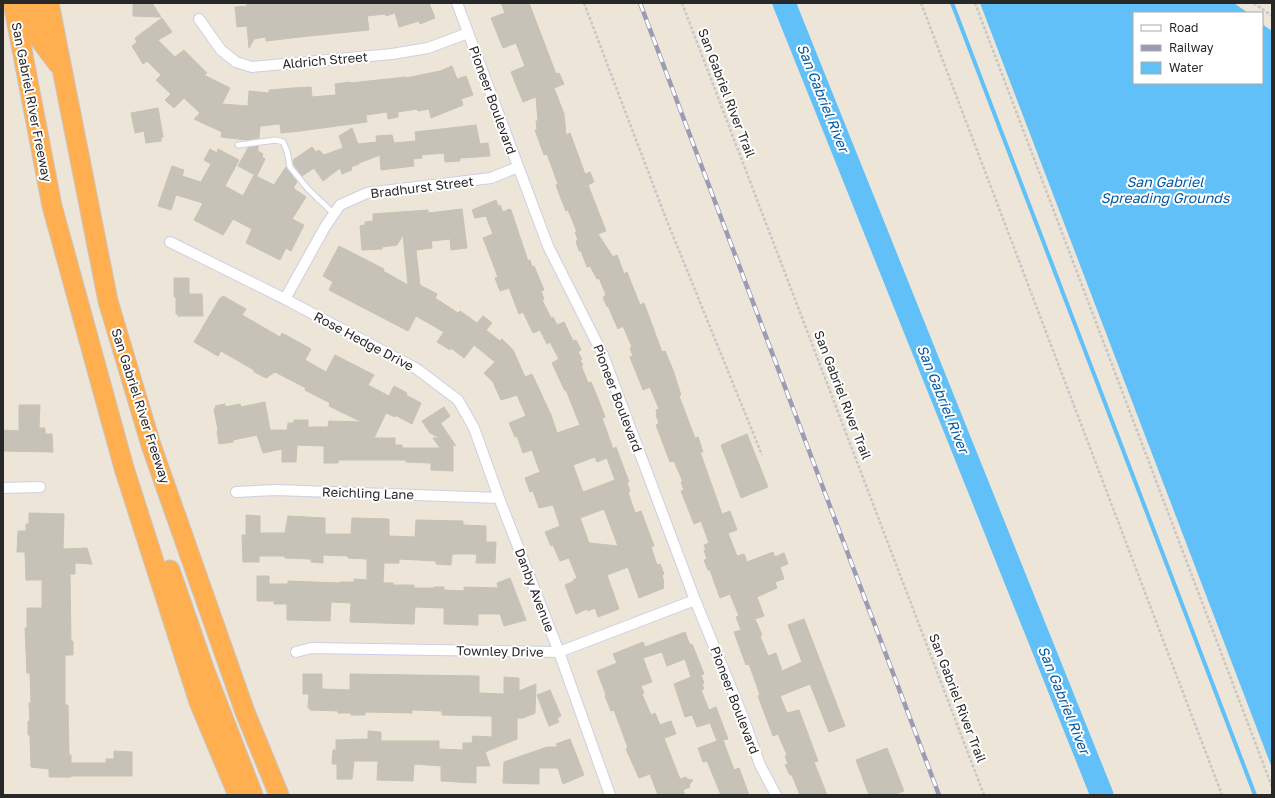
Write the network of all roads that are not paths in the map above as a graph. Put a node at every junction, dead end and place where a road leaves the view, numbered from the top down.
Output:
1 (13, 3) edge
2 (31, 3) edge
3 (49, 3) edge
4 (457, 3) edge
5 (199, 19) dead end
6 (468, 33) junction
7 (60, 66) junction
8 (238, 145) dead end
9 (518, 167) junction
10 (334, 214) junction
11 (170, 242) dead end
12 (285, 299) junction
13 (40, 487) dead end
14 (3, 488) edge
15 (236, 492) dead end
16 (499, 498) junction
17 (695, 600) junction
18 (296, 652) dead end
19 (559, 652) junction
20 (247, 767) junction
21 (238, 795) edge
22 (253, 795) edge
23 (262, 795) edge
24 (279, 795) edge
25 (610, 795) edge
26 (776, 795) edge

1 - 20 highway, San Gabriel River Freeway
2 - 7 highway
3 - 7 highway, San Gabriel River Freeway
4 - 6 street, Pioneer Boulevard
5 - 6 street, Aldrich Street
6 - 9 street, Pioneer Boulevard
7 - 20 highway, San Gabriel River Freeway
8 - 10 lane
9 - 10 street, Bradhurst Street
9 - 17 street, Pioneer Boulevard
10 - 12 street, Bradhurst Street
11 - 12 street, Rose Hedge Drive
12 - 16 street, Rose Hedge Drive
13 - 14 street
15 - 16 street, Reichling Lane
16 - 19 street, Danby Avenue
17 - 19 street, Townley Drive
17 - 26 street, Pioneer Boulevard
18 - 19 street, Townley Drive
19 - 25 street, Danby Avenue
20 - 21 highway, San Gabriel River Freeway
20 - 22 highway
20 - 23 highway
20 - 24 highway, San Gabriel River Freeway

